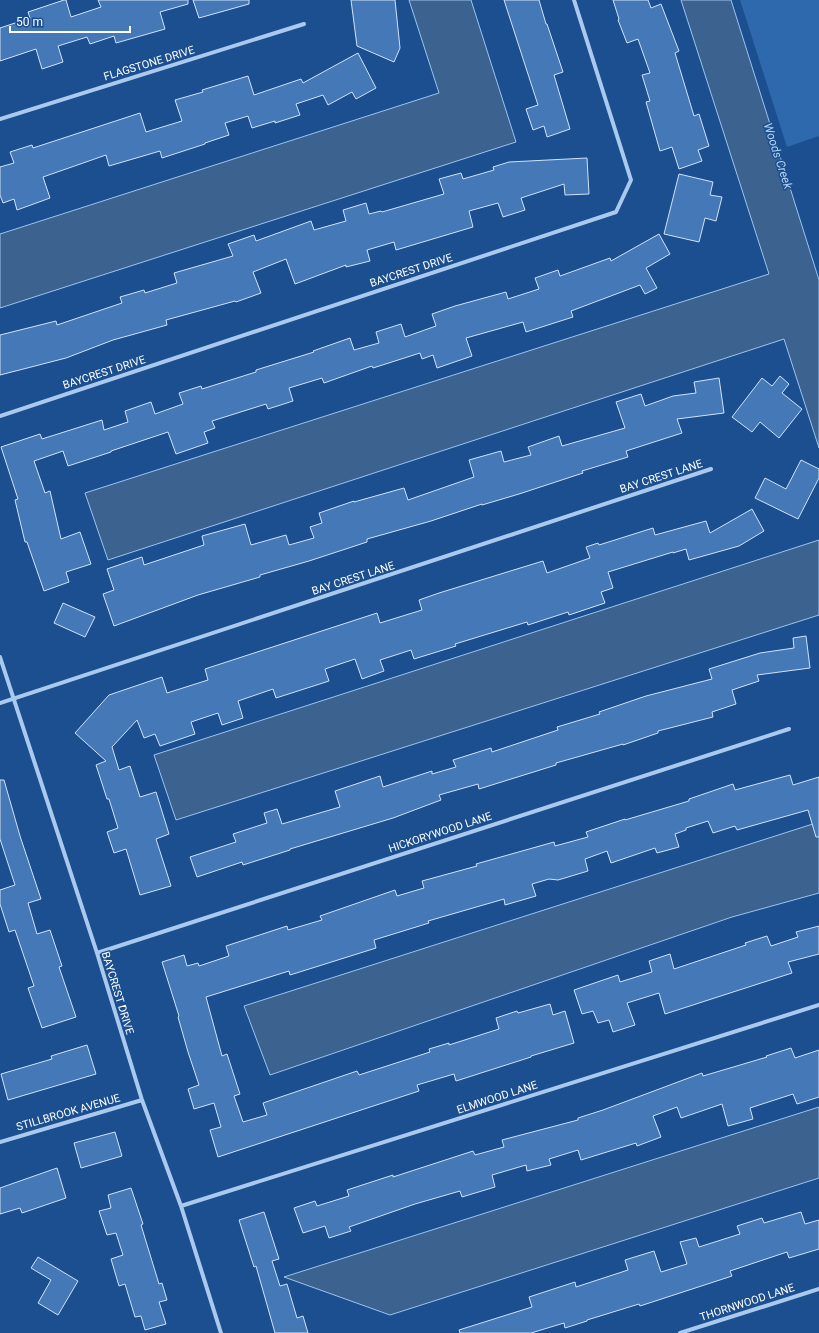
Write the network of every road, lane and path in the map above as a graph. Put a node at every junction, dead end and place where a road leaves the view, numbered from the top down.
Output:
1 (574, 0) edge
2 (304, 24) dead end
3 (0, 120) edge
4 (0, 416) edge
5 (712, 469) dead end
6 (0, 657) edge
7 (13, 699) junction
8 (0, 703) edge
9 (789, 729) dead end
10 (97, 953) junction
11 (819, 1005) edge
12 (142, 1100) junction
13 (0, 1142) edge
14 (181, 1206) junction
15 (819, 1289) edge
16 (221, 1333) edge
17 (680, 1333) edge

1 - 4 street, BAYCREST DRIVE
2 - 3 street, FLAGSTONE DRIVE
5 - 7 street, BAY CREST LANE
6 - 7 street, BAYCREST DRIVE
7 - 8 street, BAY CREST LANE
7 - 10 street, BAYCREST DRIVE
9 - 10 street, HICKORYWOOD LANE
10 - 12 street, BAYCREST DRIVE
11 - 14 street, ELMWOOD LANE
12 - 13 street, STILLBROOK AVENUE
12 - 14 street, BAYCREST DRIVE
14 - 16 street, BAYCREST DRIVE
15 - 17 street, THORNWOOD LANE

